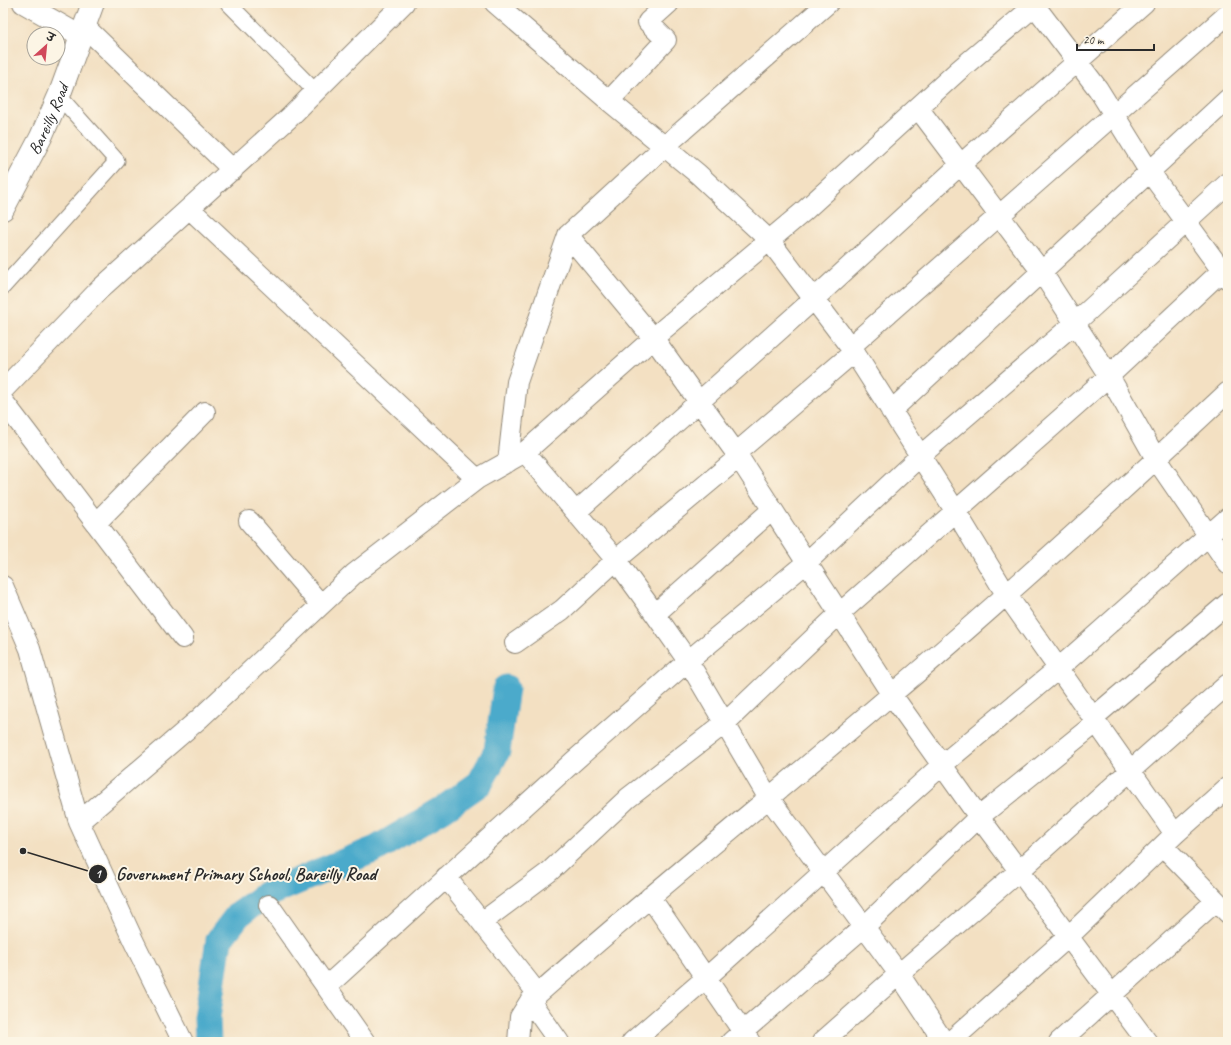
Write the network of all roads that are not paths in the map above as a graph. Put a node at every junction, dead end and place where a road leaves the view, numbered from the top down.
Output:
1 (23, 3) edge
2 (93, 3) edge
3 (228, 3) edge
4 (404, 3) edge
5 (495, 3) edge
6 (669, 3) edge
7 (828, 3) edge
8 (1144, 3) edge
9 (1221, 3) edge
10 (1037, 5) edge
11 (1228, 14) edge
12 (82, 31) junction
13 (1077, 62) junction
14 (316, 92) junction
15 (59, 96) junction
16 (1228, 99) edge
17 (609, 101) junction
18 (918, 108) junction
19 (1114, 114) junction
20 (665, 146) junction
21 (960, 165) junction
22 (233, 170) junction
23 (1149, 170) junction
24 (1228, 183) edge
25 (3, 209) edge
26 (190, 209) junction
27 (999, 216) junction
28 (1186, 221) junction
29 (568, 235) junction
30 (770, 240) junction
31 (1041, 271) junction
32 (1226, 271) edge
33 (3, 287) edge
34 (814, 299) junction
35 (1075, 324) junction
36 (654, 338) junction
37 (852, 350) junction
38 (1109, 376) junction
39 (3, 390) edge
40 (1228, 392) edge
41 (3, 401) edge
42 (700, 402) junction
43 (891, 410) junction
44 (205, 412) dead end
45 (525, 452) junction
46 (738, 455) junction
47 (920, 456) junction
48 (1156, 459) junction
49 (508, 462) junction
50 (477, 479) junction
51 (772, 510) junction
52 (576, 512) junction
53 (956, 512) junction
54 (1228, 518) edge
55 (249, 520) dead end
56 (96, 523) junction
57 (1208, 535) junction
58 (616, 560) junction
59 (806, 563) junction
60 (1228, 564) edge
61 (3, 586) edge
62 (1006, 594) junction
63 (1228, 603) edge
64 (320, 605) junction
65 (840, 613) junction
66 (655, 614) junction
67 (183, 638) dead end
68 (515, 643) dead end
69 (688, 661) junction
70 (1059, 668) junction
71 (1228, 684) edge
72 (892, 694) junction
73 (1096, 720) junction
74 (725, 723) junction
75 (942, 765) junction
76 (1130, 770) junction
77 (1228, 787) edge
78 (768, 797) junction
79 (979, 817) junction
80 (79, 822) junction
81 (1169, 840) junction
82 (824, 871) junction
83 (1019, 871) junction
84 (446, 877) junction
85 (650, 897) junction
86 (269, 906) dead end
87 (1222, 907) edge
88 (482, 922) junction
89 (865, 926) junction
90 (1068, 937) junction
91 (899, 974) junction
92 (706, 978) junction
93 (326, 987) junction
94 (1112, 995) junction
95 (534, 998) junction
96 (358, 1039) edge
97 (741, 1039) edge
98 (183, 1042) edge
99 (518, 1042) edge
100 (558, 1042) edge
101 (632, 1042) edge
102 (822, 1042) edge
103 (944, 1042) edge
104 (950, 1042) edge
105 (1059, 1042) edge
106 (1147, 1042) edge

1 - 12 street
2 - 12 highway, Bareilly Road
3 - 14 street
4 - 14 street
5 - 17 street
6 - 17 street
7 - 20 street
8 - 13 street
9 - 11 street
10 - 13 street
10 - 18 street
11 - 19 street
12 - 15 highway, Bareilly Road
12 - 22 street
13 - 19 street
13 - 21 street
14 - 22 street
15 - 25 highway, Bareilly Road
15 - 33 street
16 - 23 street
17 - 20 street
18 - 21 street
18 - 30 street
19 - 23 street
19 - 27 street
20 - 29 street
20 - 30 street
21 - 27 street
21 - 34 street
22 - 26 street
23 - 28 street
23 - 31 street
24 - 28 street
26 - 39 street
26 - 50 street
27 - 31 street
27 - 37 street
28 - 32 street
28 - 35 street
29 - 36 street
29 - 49 street
30 - 34 street
30 - 36 street
31 - 35 street
31 - 43 street
32 - 38 street
34 - 37 street
34 - 42 street
35 - 38 street
35 - 47 street
36 - 42 street
36 - 45 street
37 - 43 street
37 - 46 street
38 - 48 street
38 - 53 street
40 - 48 street
41 - 56 street
42 - 46 street
42 - 52 street
43 - 47 street
44 - 56 street
45 - 49 street
45 - 52 street
46 - 51 street
46 - 58 street
47 - 53 street
47 - 59 street
48 - 57 street
48 - 62 street
49 - 50 street
50 - 64 street
51 - 59 street
51 - 66 street
52 - 58 street
53 - 62 street
53 - 65 street
54 - 57 street
55 - 64 street
56 - 67 street
57 - 60 street
57 - 70 street
58 - 66 street
58 - 68 street
59 - 65 street
59 - 69 street
61 - 80 street
62 - 70 street
62 - 72 street
63 - 73 street
64 - 80 street
65 - 72 street
65 - 74 street
66 - 69 street
69 - 74 street
69 - 84 street
70 - 73 street
70 - 75 street
71 - 76 street
72 - 75 street
72 - 78 street
73 - 76 street
73 - 79 street
74 - 78 street
74 - 88 street
75 - 79 street
75 - 82 street
76 - 81 street
76 - 83 street
77 - 81 street
78 - 82 street
78 - 85 street
79 - 83 street
79 - 89 street
80 - 98 street
81 - 87 street
81 - 90 street
82 - 89 street
82 - 92 street
83 - 90 street
83 - 91 street
84 - 88 street
84 - 93 street
85 - 92 street
85 - 95 street
86 - 93 street
87 - 94 street
88 - 95 street
89 - 91 street
89 - 97 street
90 - 94 street
90 - 104 street
91 - 102 street
91 - 103 street
92 - 97 street
92 - 101 street
93 - 96 street
94 - 105 street
94 - 106 street
95 - 99 street
95 - 100 street

